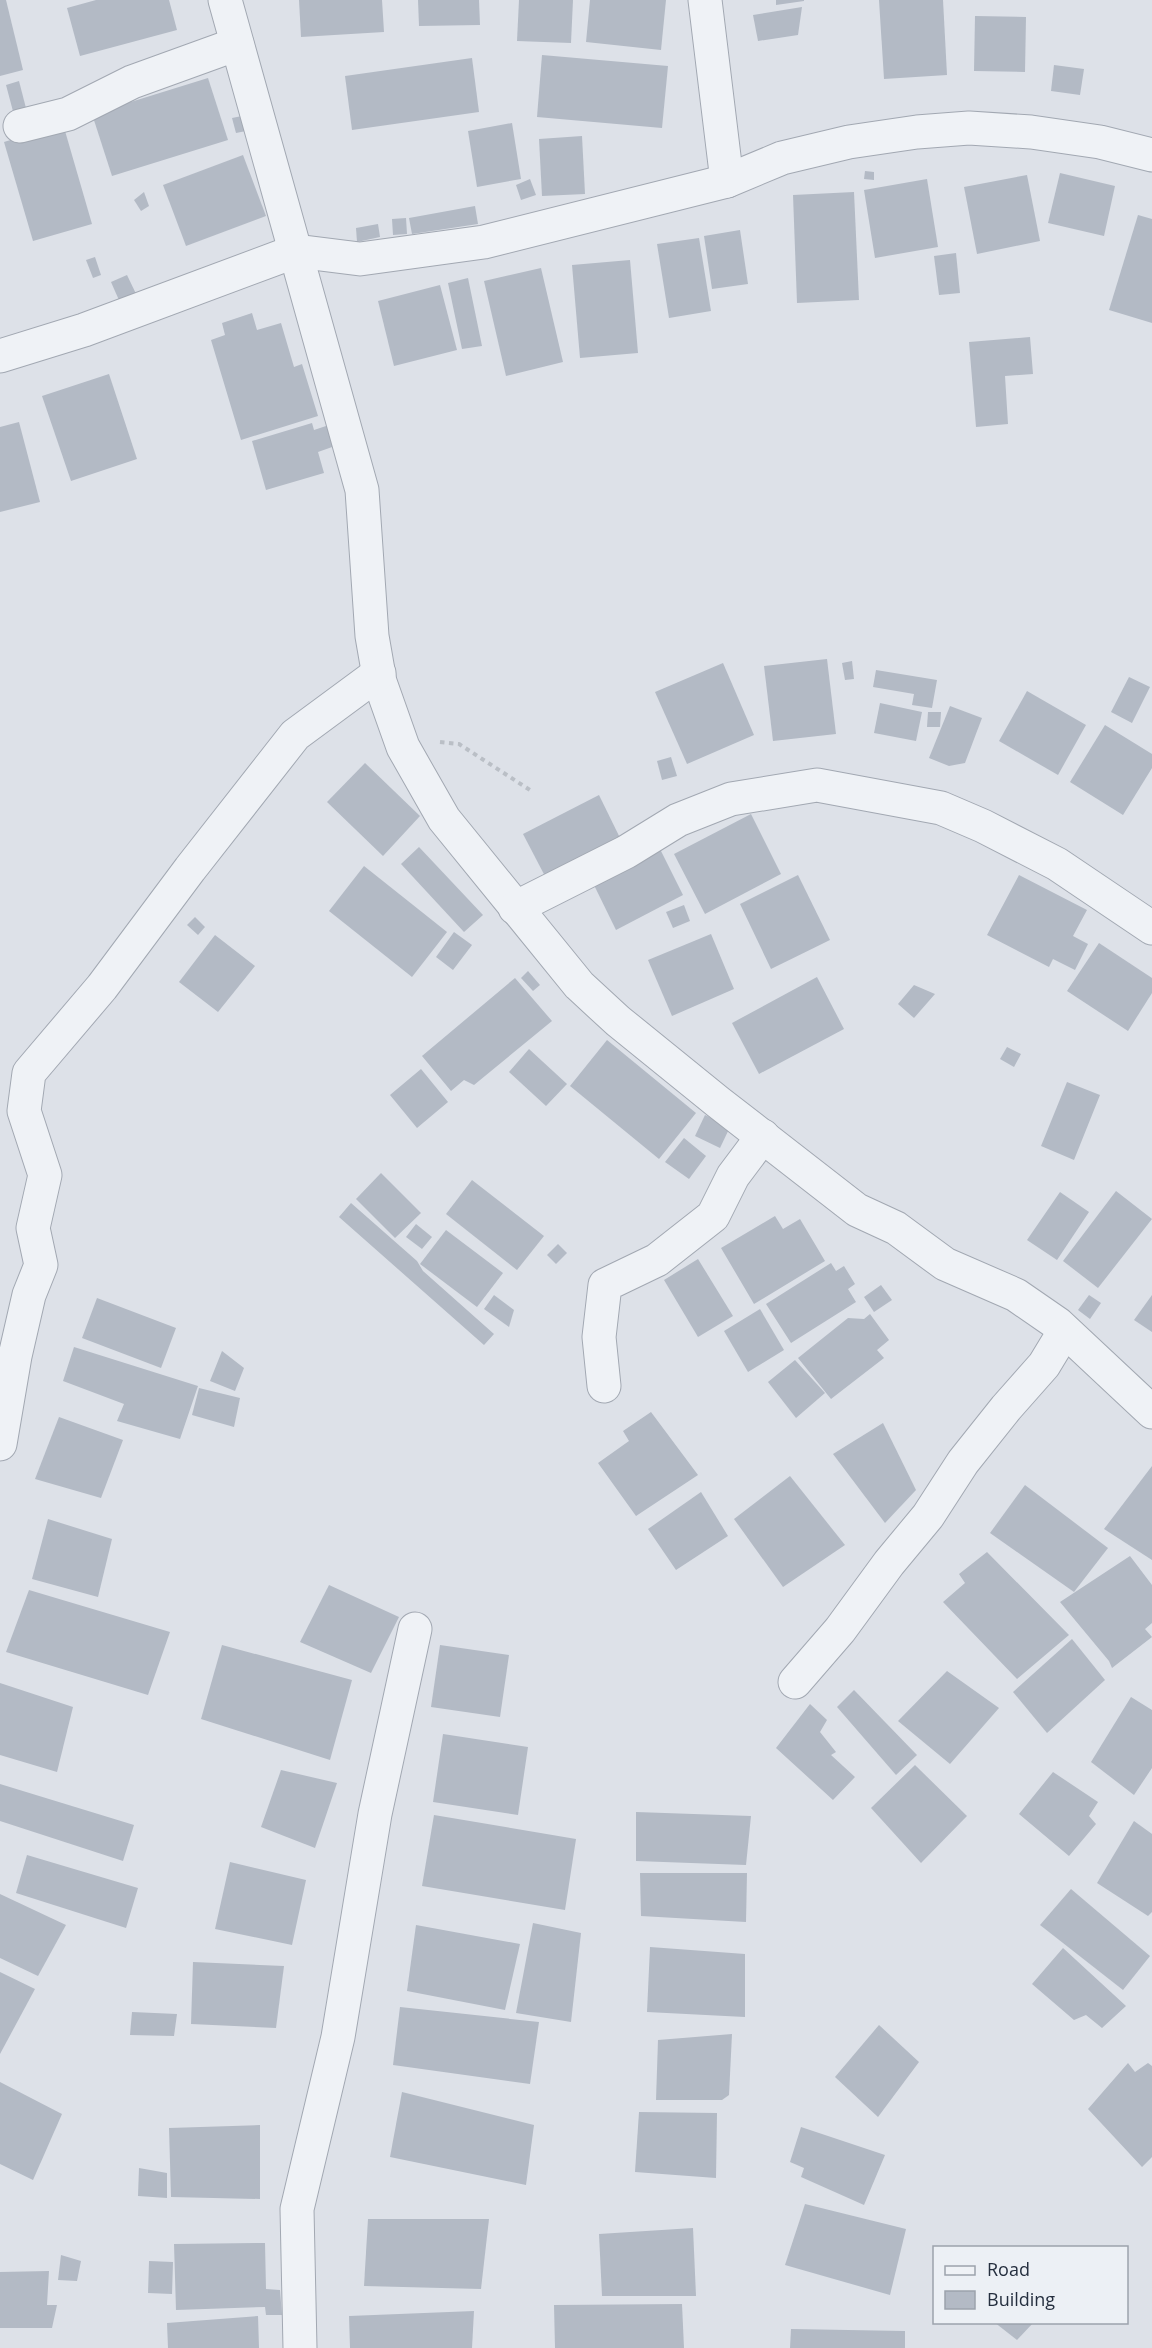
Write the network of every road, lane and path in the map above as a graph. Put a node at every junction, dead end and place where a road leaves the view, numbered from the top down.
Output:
1 (225, 0) edge
2 (705, 0) edge
3 (237, 45) junction
4 (20, 126) dead end
5 (1152, 155) edge
6 (727, 181) junction
7 (297, 251) junction
8 (0, 356) edge
9 (378, 673) junction
10 (405, 750) junction
11 (533, 792) dead end
12 (515, 908) junction
13 (1152, 928) edge
14 (764, 1136) junction
15 (1064, 1332) junction
16 (604, 1386) dead end
17 (1152, 1412) edge
18 (0, 1444) edge
19 (415, 1629) dead end
20 (795, 1682) dead end
21 (300, 2348) edge

1 - 3 street
2 - 6 street
3 - 4 street
3 - 7 street
5 - 6 street
6 - 7 street
7 - 8 street
7 - 9 street
9 - 10 street
9 - 18 street
10 - 11 path
10 - 12 street
12 - 13 street
12 - 14 street
14 - 15 street
14 - 16 street
15 - 17 street
15 - 20 street
19 - 21 street

